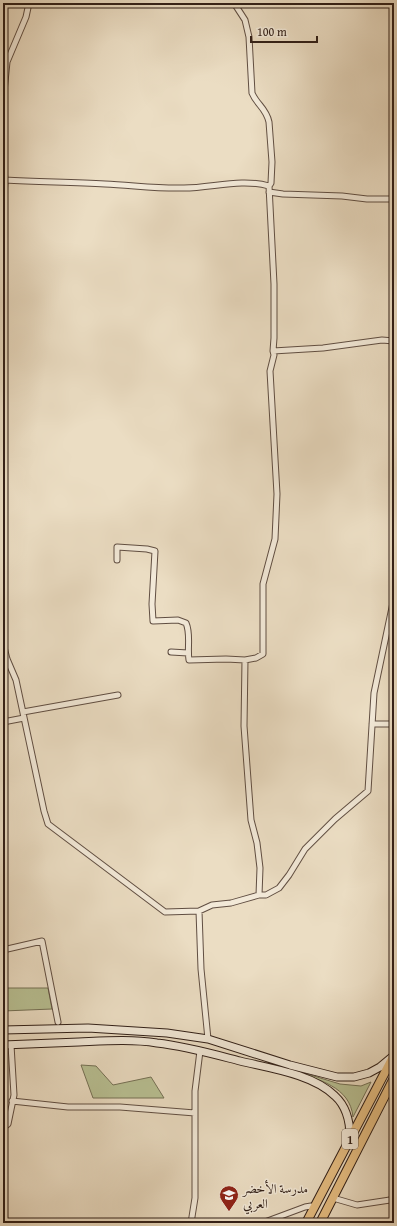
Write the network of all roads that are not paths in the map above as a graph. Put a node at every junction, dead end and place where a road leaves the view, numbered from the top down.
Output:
1 (29, 3) edge
2 (234, 3) edge
3 (3, 158) edge
4 (5, 180) junction
5 (269, 186) junction
6 (269, 192) junction
7 (394, 199) edge
8 (3, 213) edge
9 (394, 341) edge
10 (273, 351) junction
11 (117, 560) dead end
12 (394, 598) edge
13 (3, 643) edge
14 (171, 652) dead end
15 (188, 653) junction
16 (5, 660) edge
17 (245, 660) junction
18 (118, 695) dead end
19 (23, 712) junction
20 (24, 718) junction
21 (3, 722) edge
22 (372, 724) junction
23 (394, 724) edge
24 (259, 894) junction
25 (199, 911) junction
26 (3, 950) edge
27 (58, 1022) dead end
28 (3, 1030) edge
29 (208, 1039) junction
30 (7, 1045) edge
31 (200, 1051) junction
32 (394, 1055) edge
33 (290, 1065) junction
34 (289, 1073) junction
35 (394, 1078) edge
36 (12, 1101) junction
37 (195, 1113) junction
38 (3, 1128) edge
39 (350, 1137) junction
40 (394, 1196) edge
41 (333, 1198) junction
42 (314, 1208) junction
43 (270, 1222) edge
44 (191, 1223) edge
45 (262, 1223) edge
46 (306, 1223) edge
47 (320, 1223) edge

1 - 3 street
2 - 5 street
3 - 4 street
4 - 5 street
4 - 8 street
5 - 6 street
6 - 7 street
6 - 10 street
9 - 10 street
10 - 17 street
11 - 15 street
12 - 22 street
13 - 16 street
14 - 15 street
15 - 17 street
16 - 19 street
17 - 24 street
18 - 19 street
19 - 20 street
20 - 21 street
20 - 25 street
22 - 23 street
22 - 24 street
24 - 25 street
25 - 29 street
26 - 27 street
28 - 29 main road
29 - 33 main road
30 - 31 main road
30 - 36 street
31 - 34 main road
31 - 37 street
32 - 33 main road
32 - 39 main road, 1
33 - 34 main road
34 - 39 main road
35 - 41 main road, 1
36 - 37 street
36 - 38 street
37 - 44 street
39 - 42 main road, 1
40 - 41 street
41 - 47 main road, 1
42 - 43 street
42 - 46 main road, 1
43 - 45 street

